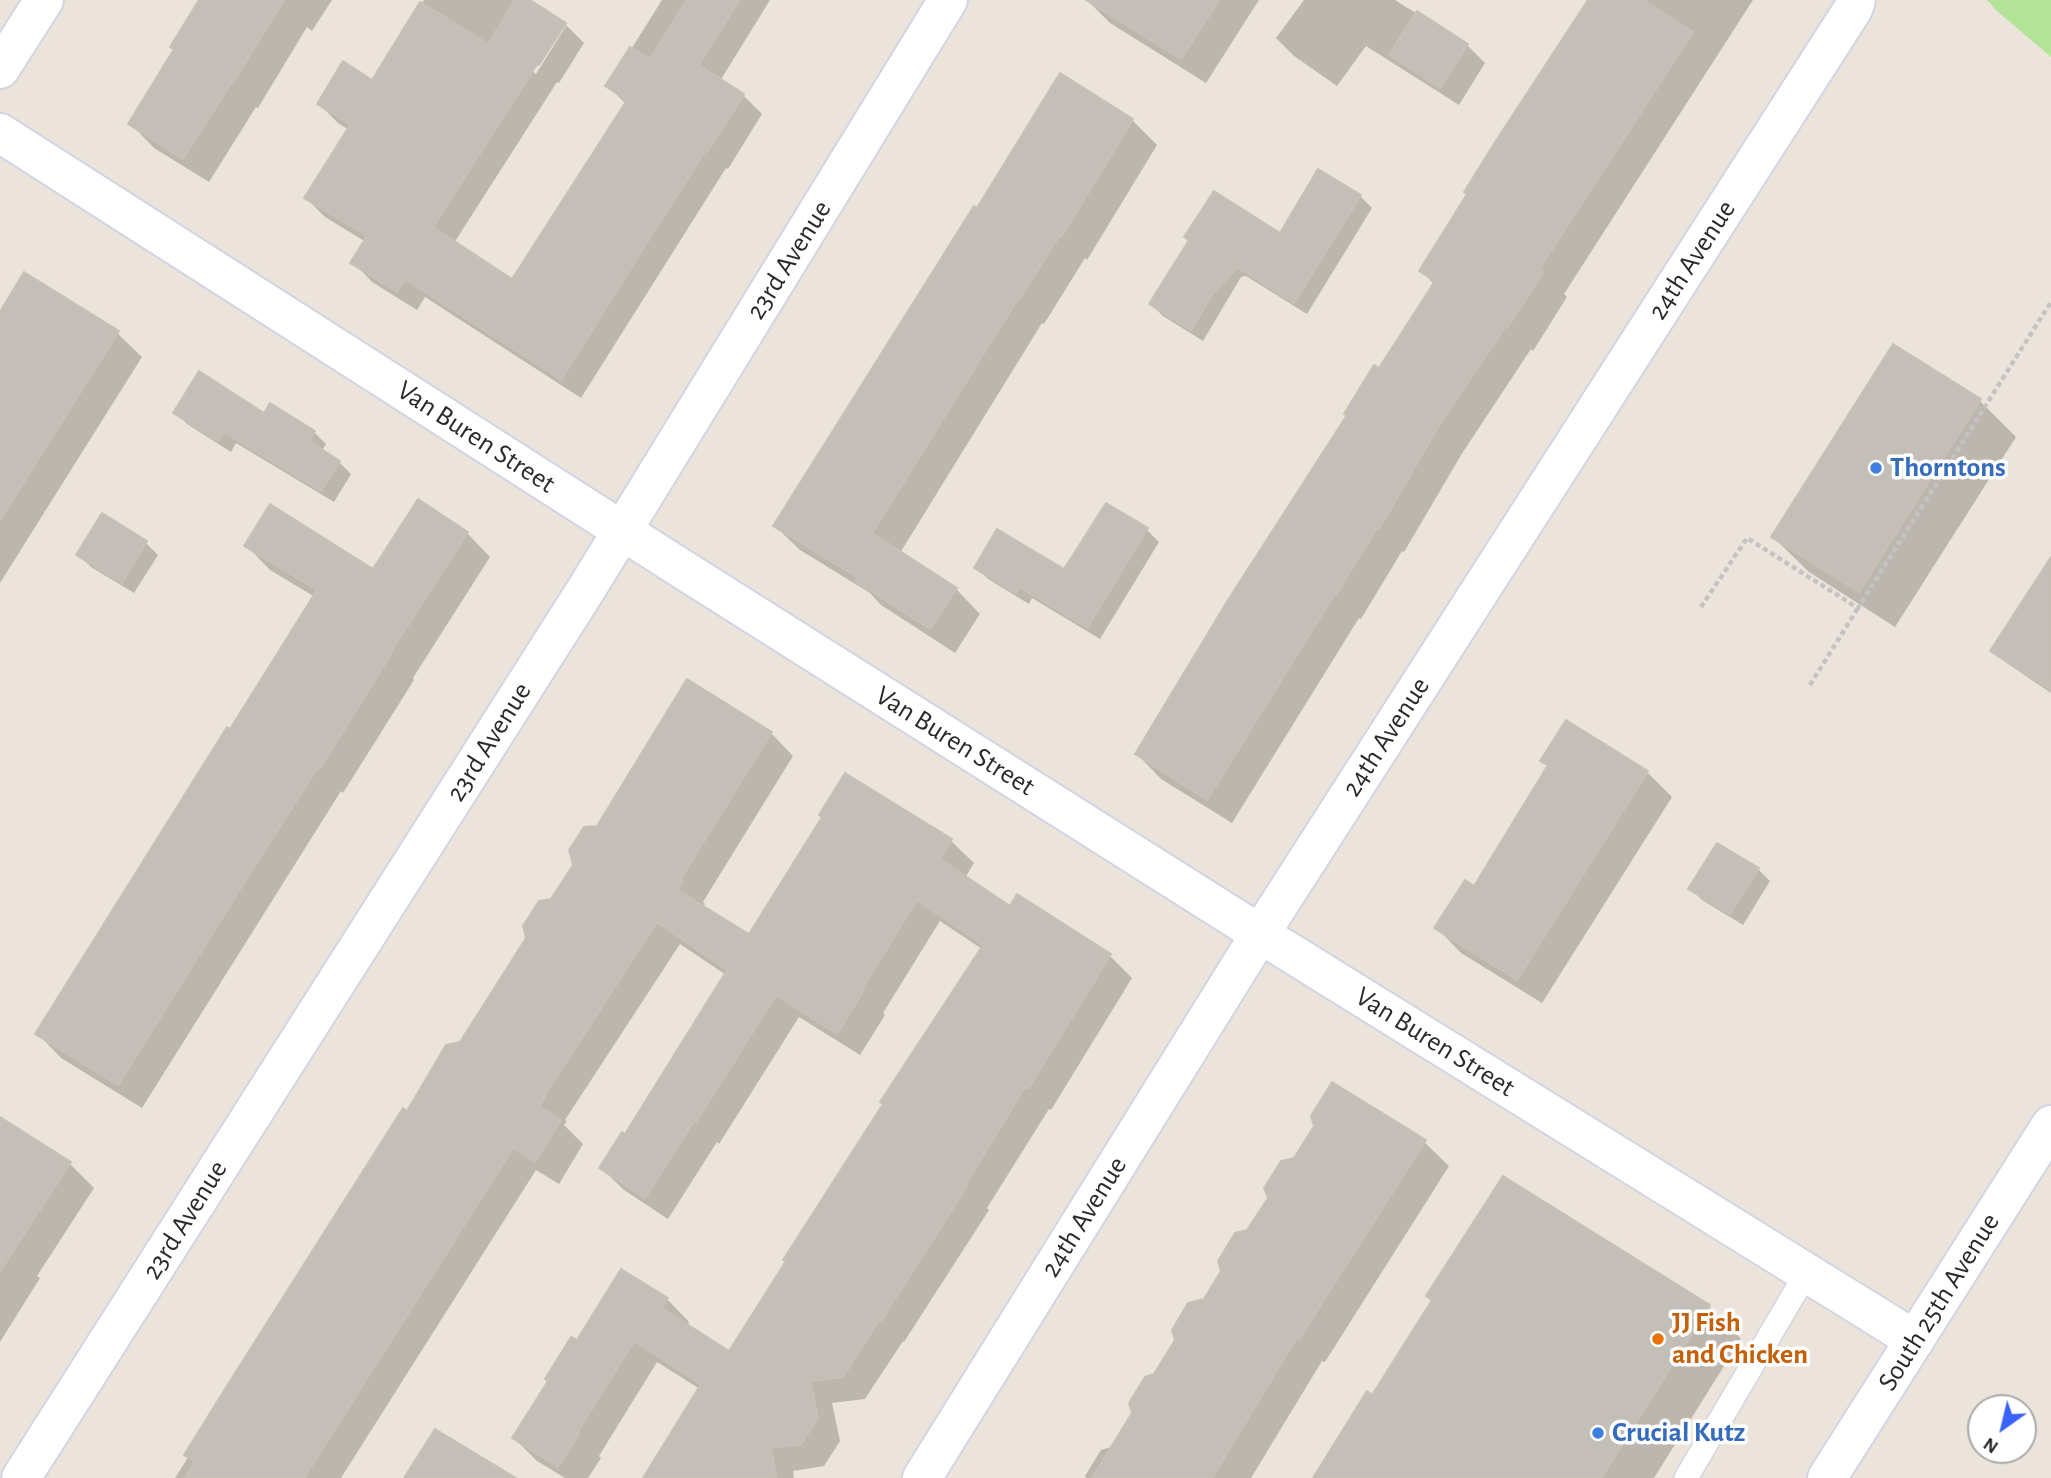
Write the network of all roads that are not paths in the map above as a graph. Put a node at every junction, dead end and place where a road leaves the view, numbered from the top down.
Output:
1 (44, 0) edge
2 (948, 0) edge
3 (1856, 0) edge
4 (0, 69) edge
5 (0, 133) edge
6 (622, 531) junction
7 (1260, 934) junction
8 (2051, 1125) edge
9 (1807, 1272) junction
10 (1914, 1340) junction
11 (21, 1478) edge
12 (922, 1478) edge
13 (1686, 1478) edge
14 (1827, 1478) edge

1 - 4 street
2 - 6 street, 23rd Avenue
3 - 7 street, 24th Avenue
5 - 6 street, Van Buren Street
6 - 7 street, Van Buren Street
6 - 11 street, 23rd Avenue
7 - 9 street, Van Buren Street
7 - 12 street, 24th Avenue
8 - 10 street, South 25th Avenue
9 - 10 street, Van Buren Street
9 - 13 lane
10 - 14 street, South 25th Avenue

